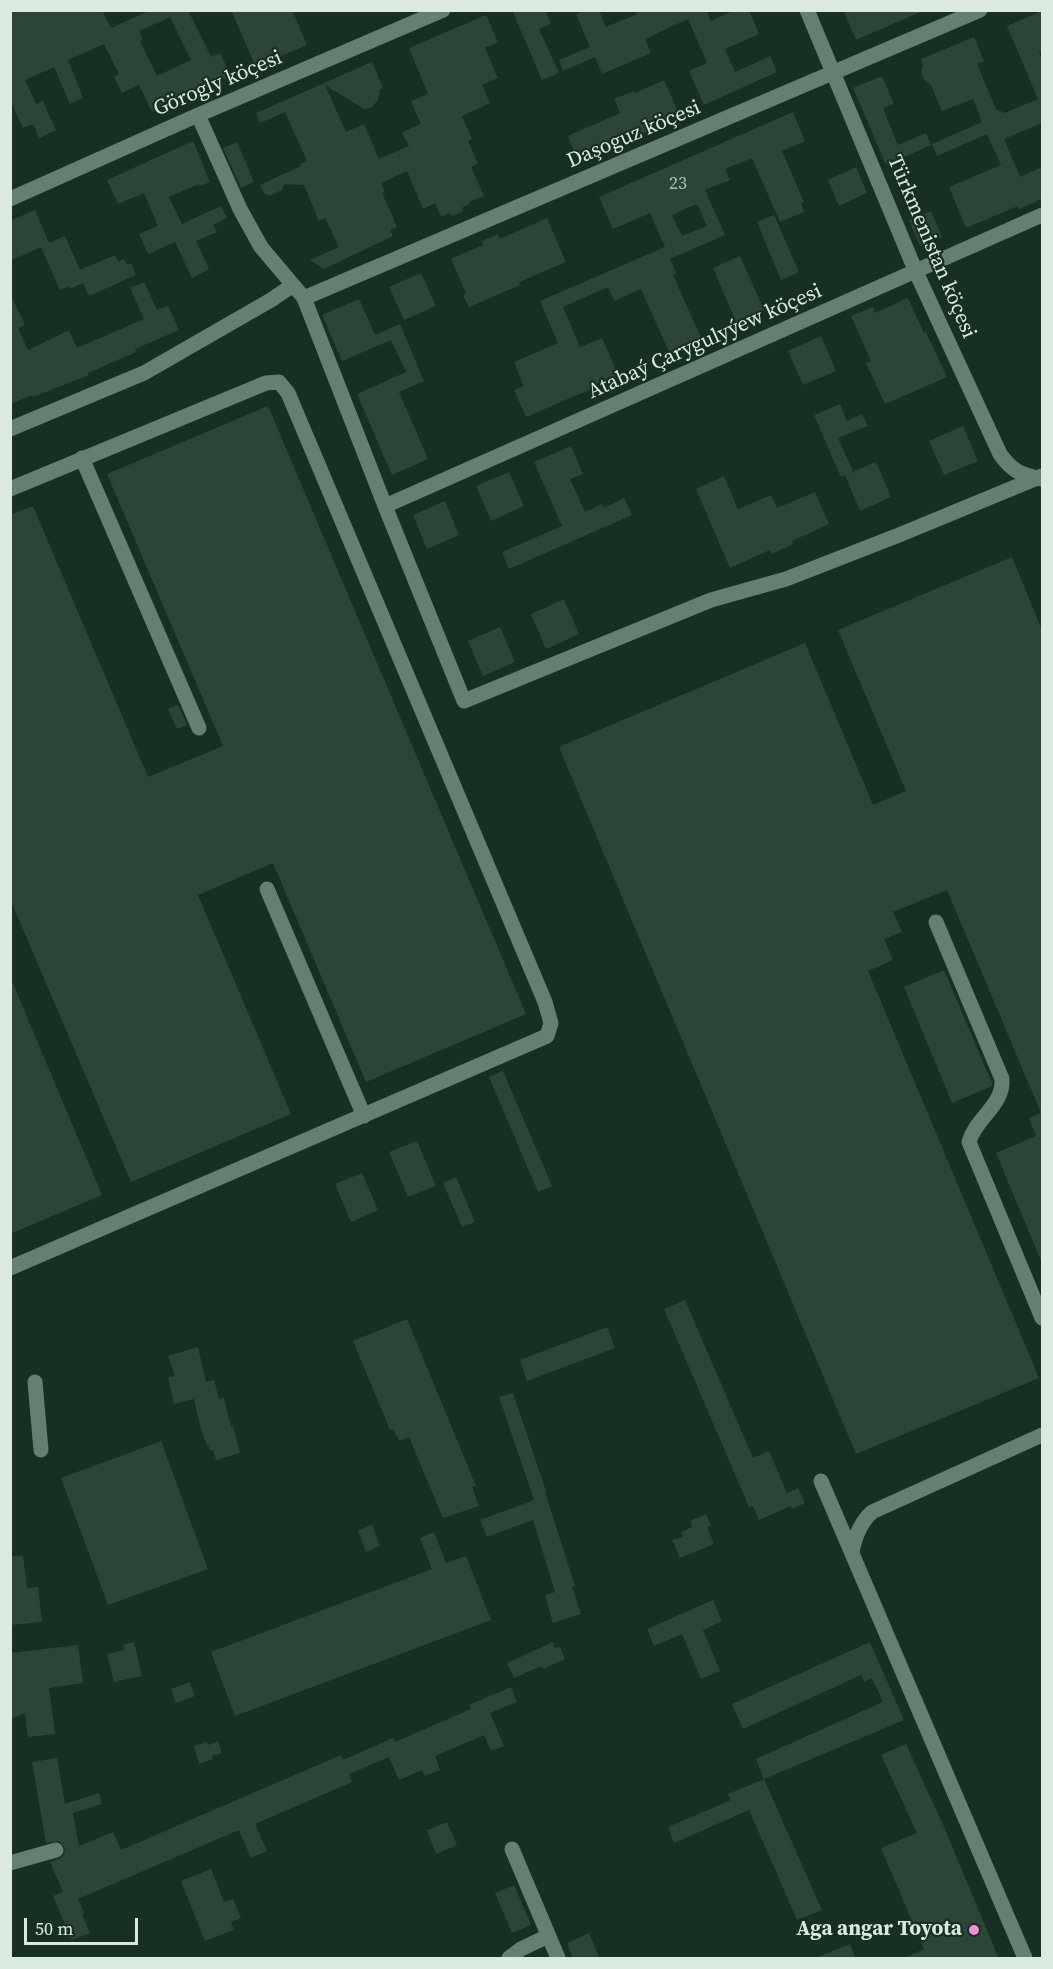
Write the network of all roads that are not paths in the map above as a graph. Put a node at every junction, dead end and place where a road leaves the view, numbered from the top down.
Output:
1 (443, 10) edge
2 (807, 10) edge
3 (980, 10) edge
4 (834, 73) junction
5 (198, 115) junction
6 (10, 199) edge
7 (1042, 215) edge
8 (916, 272) junction
9 (292, 285) junction
10 (304, 298) junction
11 (10, 429) edge
12 (82, 458) junction
13 (1041, 478) edge
14 (10, 489) edge
15 (385, 506) junction
16 (199, 728) dead end
17 (267, 889) dead end
18 (936, 922) dead end
19 (364, 1116) junction
20 (10, 1268) edge
21 (1042, 1318) edge
22 (35, 1382) dead end
23 (1042, 1435) edge
24 (41, 1450) dead end
25 (821, 1481) dead end
26 (852, 1552) junction
27 (512, 1849) dead end
28 (56, 1850) dead end
29 (10, 1863) edge
30 (548, 1936) junction
31 (509, 1959) edge
32 (558, 1959) edge
33 (1025, 1959) edge

1 - 5 street, Görogly köçesi
2 - 4 street, Türkmenistan köçesi
3 - 4 street, Daşoguz köçesi
4 - 8 street, Türkmenistan köçesi
4 - 10 street, Daşoguz köçesi
5 - 6 street, Görogly köçesi
5 - 9 street
7 - 8 street, Atabaý Çarygulyýew köçesi
8 - 13 street, Türkmenistan köçesi
8 - 15 street, Atabaý Çarygulyýew köçesi
9 - 10 street
9 - 11 street
10 - 15 street
12 - 14 street
12 - 16 street
12 - 19 street
13 - 15 street
17 - 19 street
18 - 21 street
19 - 20 street
22 - 24 street
23 - 26 street
25 - 26 street
26 - 33 street
27 - 30 street
28 - 29 street
30 - 31 street
30 - 32 street

